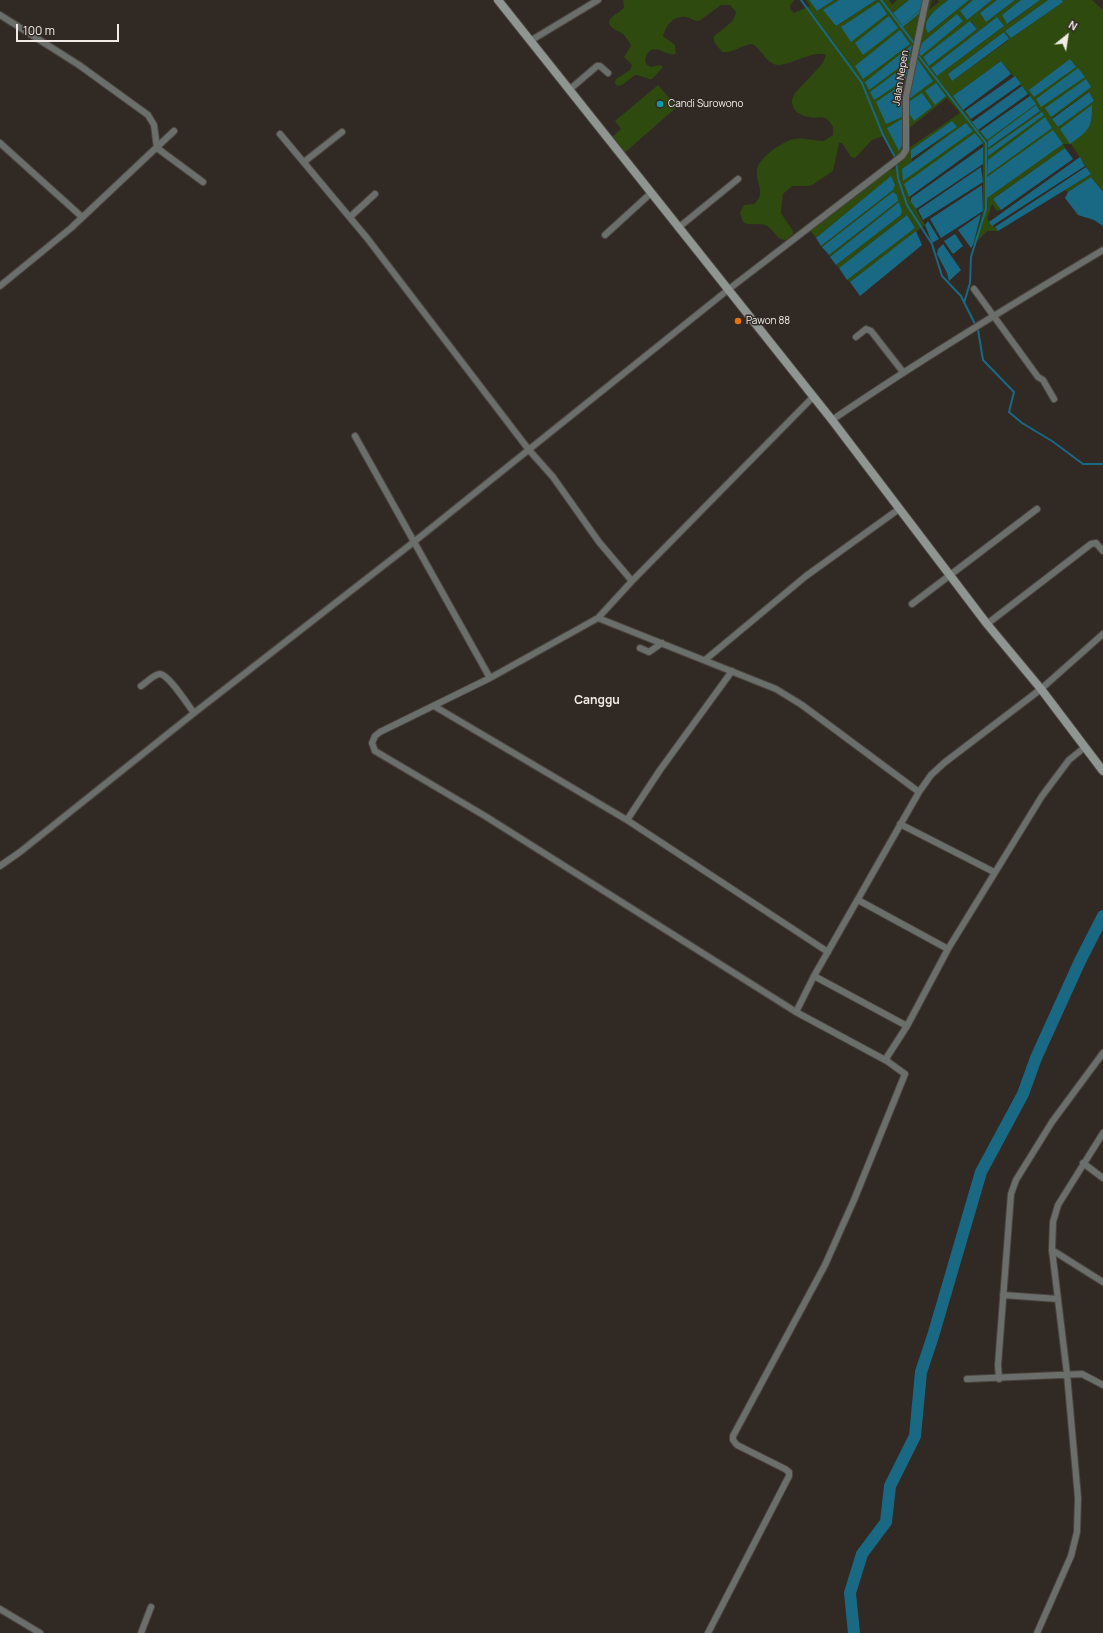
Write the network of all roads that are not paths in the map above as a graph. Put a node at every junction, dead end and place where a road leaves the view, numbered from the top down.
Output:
1 (498, 0) edge
2 (598, 0) edge
3 (926, 0) edge
4 (0, 15) edge
5 (530, 41) junction
6 (608, 73) dead end
7 (569, 90) junction
8 (174, 131) dead end
9 (342, 132) dead end
10 (280, 134) dead end
11 (0, 143) edge
12 (157, 148) junction
13 (304, 162) junction
14 (738, 179) dead end
15 (203, 182) dead end
16 (652, 193) junction
17 (375, 194) dead end
18 (82, 217) junction
19 (350, 217) junction
20 (678, 228) junction
21 (605, 235) dead end
22 (1103, 250) edge
23 (0, 286) edge
24 (729, 289) junction
25 (974, 289) dead end
26 (994, 315) junction
27 (856, 337) dead end
28 (903, 372) junction
29 (813, 397) junction
30 (1054, 399) dead end
31 (832, 420) junction
32 (355, 436) dead end
33 (529, 450) junction
34 (900, 509) junction
35 (1037, 509) dead end
36 (415, 542) junction
37 (1103, 551) edge
38 (949, 575) junction
39 (632, 581) junction
40 (912, 604) dead end
41 (598, 618) junction
42 (987, 624) junction
43 (1103, 634) edge
44 (662, 643) junction
45 (640, 648) dead end
46 (705, 660) junction
47 (732, 671) junction
48 (490, 678) junction
49 (141, 686) dead end
50 (1041, 689) junction
51 (434, 706) junction
52 (194, 713) junction
53 (1085, 747) junction
54 (1103, 771) edge
55 (919, 792) junction
56 (628, 820) junction
57 (900, 824) junction
58 (0, 866) edge
59 (994, 872) junction
60 (858, 900) junction
61 (948, 948) junction
62 (828, 952) junction
63 (814, 976) junction
64 (796, 1012) junction
65 (907, 1026) junction
66 (1103, 1053) edge
67 (887, 1061) junction
68 (1101, 1062) edge
69 (1103, 1133) edge
70 (1083, 1163) junction
71 (1103, 1178) edge
72 (1052, 1250) junction
73 (1103, 1282) edge
74 (1003, 1295) junction
75 (1058, 1299) junction
76 (1067, 1374) junction
77 (967, 1379) dead end
78 (999, 1379) junction
79 (1103, 1385) edge
80 (151, 1607) dead end
81 (0, 1609) edge
82 (40, 1633) edge
83 (142, 1633) edge
84 (708, 1633) edge
85 (1037, 1633) edge

1 - 5 street
2 - 5 street
3 - 24 street, Jalan Nepen
4 - 12 street
5 - 7 street
6 - 7 street
7 - 16 street
8 - 12 street
9 - 13 street
10 - 13 street
11 - 18 street
12 - 15 street
12 - 18 street
13 - 19 street
14 - 20 street
16 - 20 street
16 - 21 street
17 - 19 street
18 - 23 street
19 - 33 street
20 - 24 street
22 - 26 street
24 - 29 street
24 - 33 street
25 - 26 street
26 - 28 street
26 - 30 street
27 - 28 street
28 - 31 street
29 - 31 street
29 - 39 street
31 - 34 street
32 - 36 street
33 - 36 street
33 - 39 street
34 - 38 street
34 - 46 street
35 - 38 street
36 - 48 street
36 - 52 street
37 - 42 street
38 - 40 street
38 - 42 street
39 - 41 street
41 - 44 street
41 - 48 street
42 - 50 street
43 - 50 street
44 - 45 street
44 - 46 street
46 - 47 street
47 - 55 street
47 - 56 street
48 - 51 street
49 - 52 street
50 - 53 street
50 - 55 street
51 - 56 street
51 - 64 street
52 - 58 street
53 - 54 street
53 - 59 street
55 - 57 street
56 - 62 street
57 - 59 street
57 - 60 street
59 - 61 street
60 - 61 street
60 - 62 street
61 - 65 street
62 - 63 street
63 - 64 street
63 - 65 street
64 - 67 street
65 - 67 street
66 - 68 street
67 - 84 street
68 - 74 street
69 - 70 street
70 - 71 street
70 - 72 street
72 - 73 street
72 - 75 street
74 - 75 street
74 - 78 street
75 - 76 street
76 - 78 street
76 - 79 street
76 - 85 street
77 - 78 street
80 - 83 street
81 - 82 street

